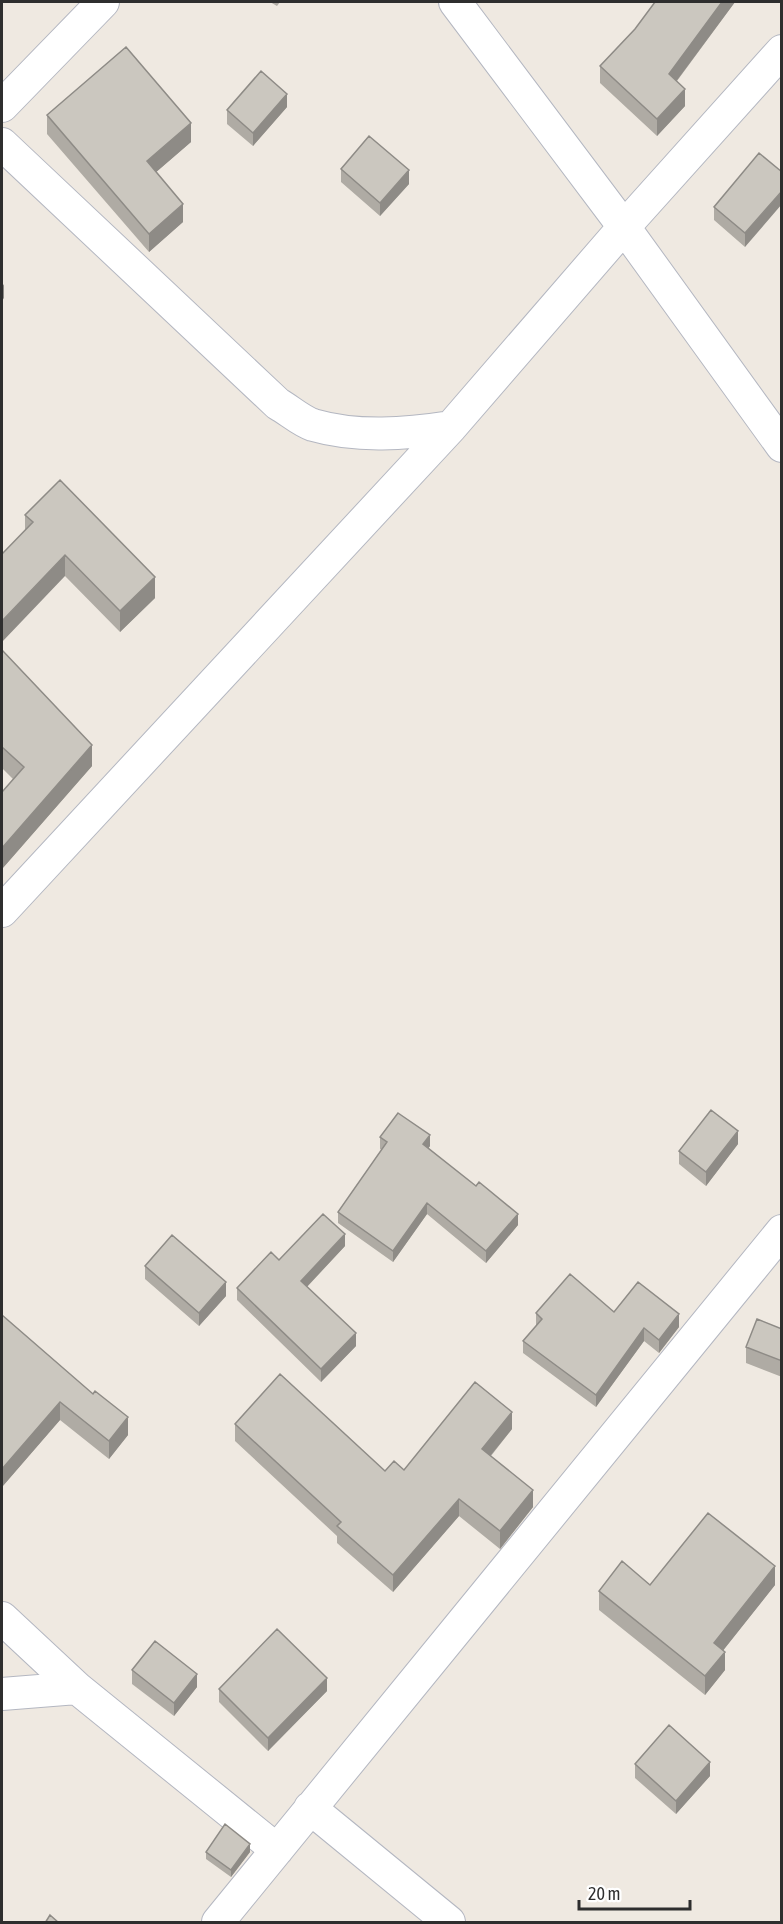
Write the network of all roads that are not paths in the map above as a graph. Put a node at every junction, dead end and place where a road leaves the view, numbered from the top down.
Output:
1 (103, 2) edge
2 (454, 2) edge
3 (782, 51) edge
4 (2, 106) edge
5 (2, 144) edge
6 (624, 227) junction
7 (451, 427) junction
8 (782, 446) edge
9 (2, 911) edge
10 (782, 1231) edge
11 (2, 1618) edge
12 (77, 1688) junction
13 (2, 1694) edge
14 (310, 1808) junction
15 (277, 1850) junction
16 (218, 1923) edge
17 (449, 1923) edge

1 - 4 street
2 - 6 street
3 - 6 street
5 - 7 street
6 - 7 street
6 - 8 street
7 - 9 street
10 - 14 street
11 - 12 street
12 - 13 street
12 - 15 street
14 - 15 street
14 - 17 street
15 - 16 street

